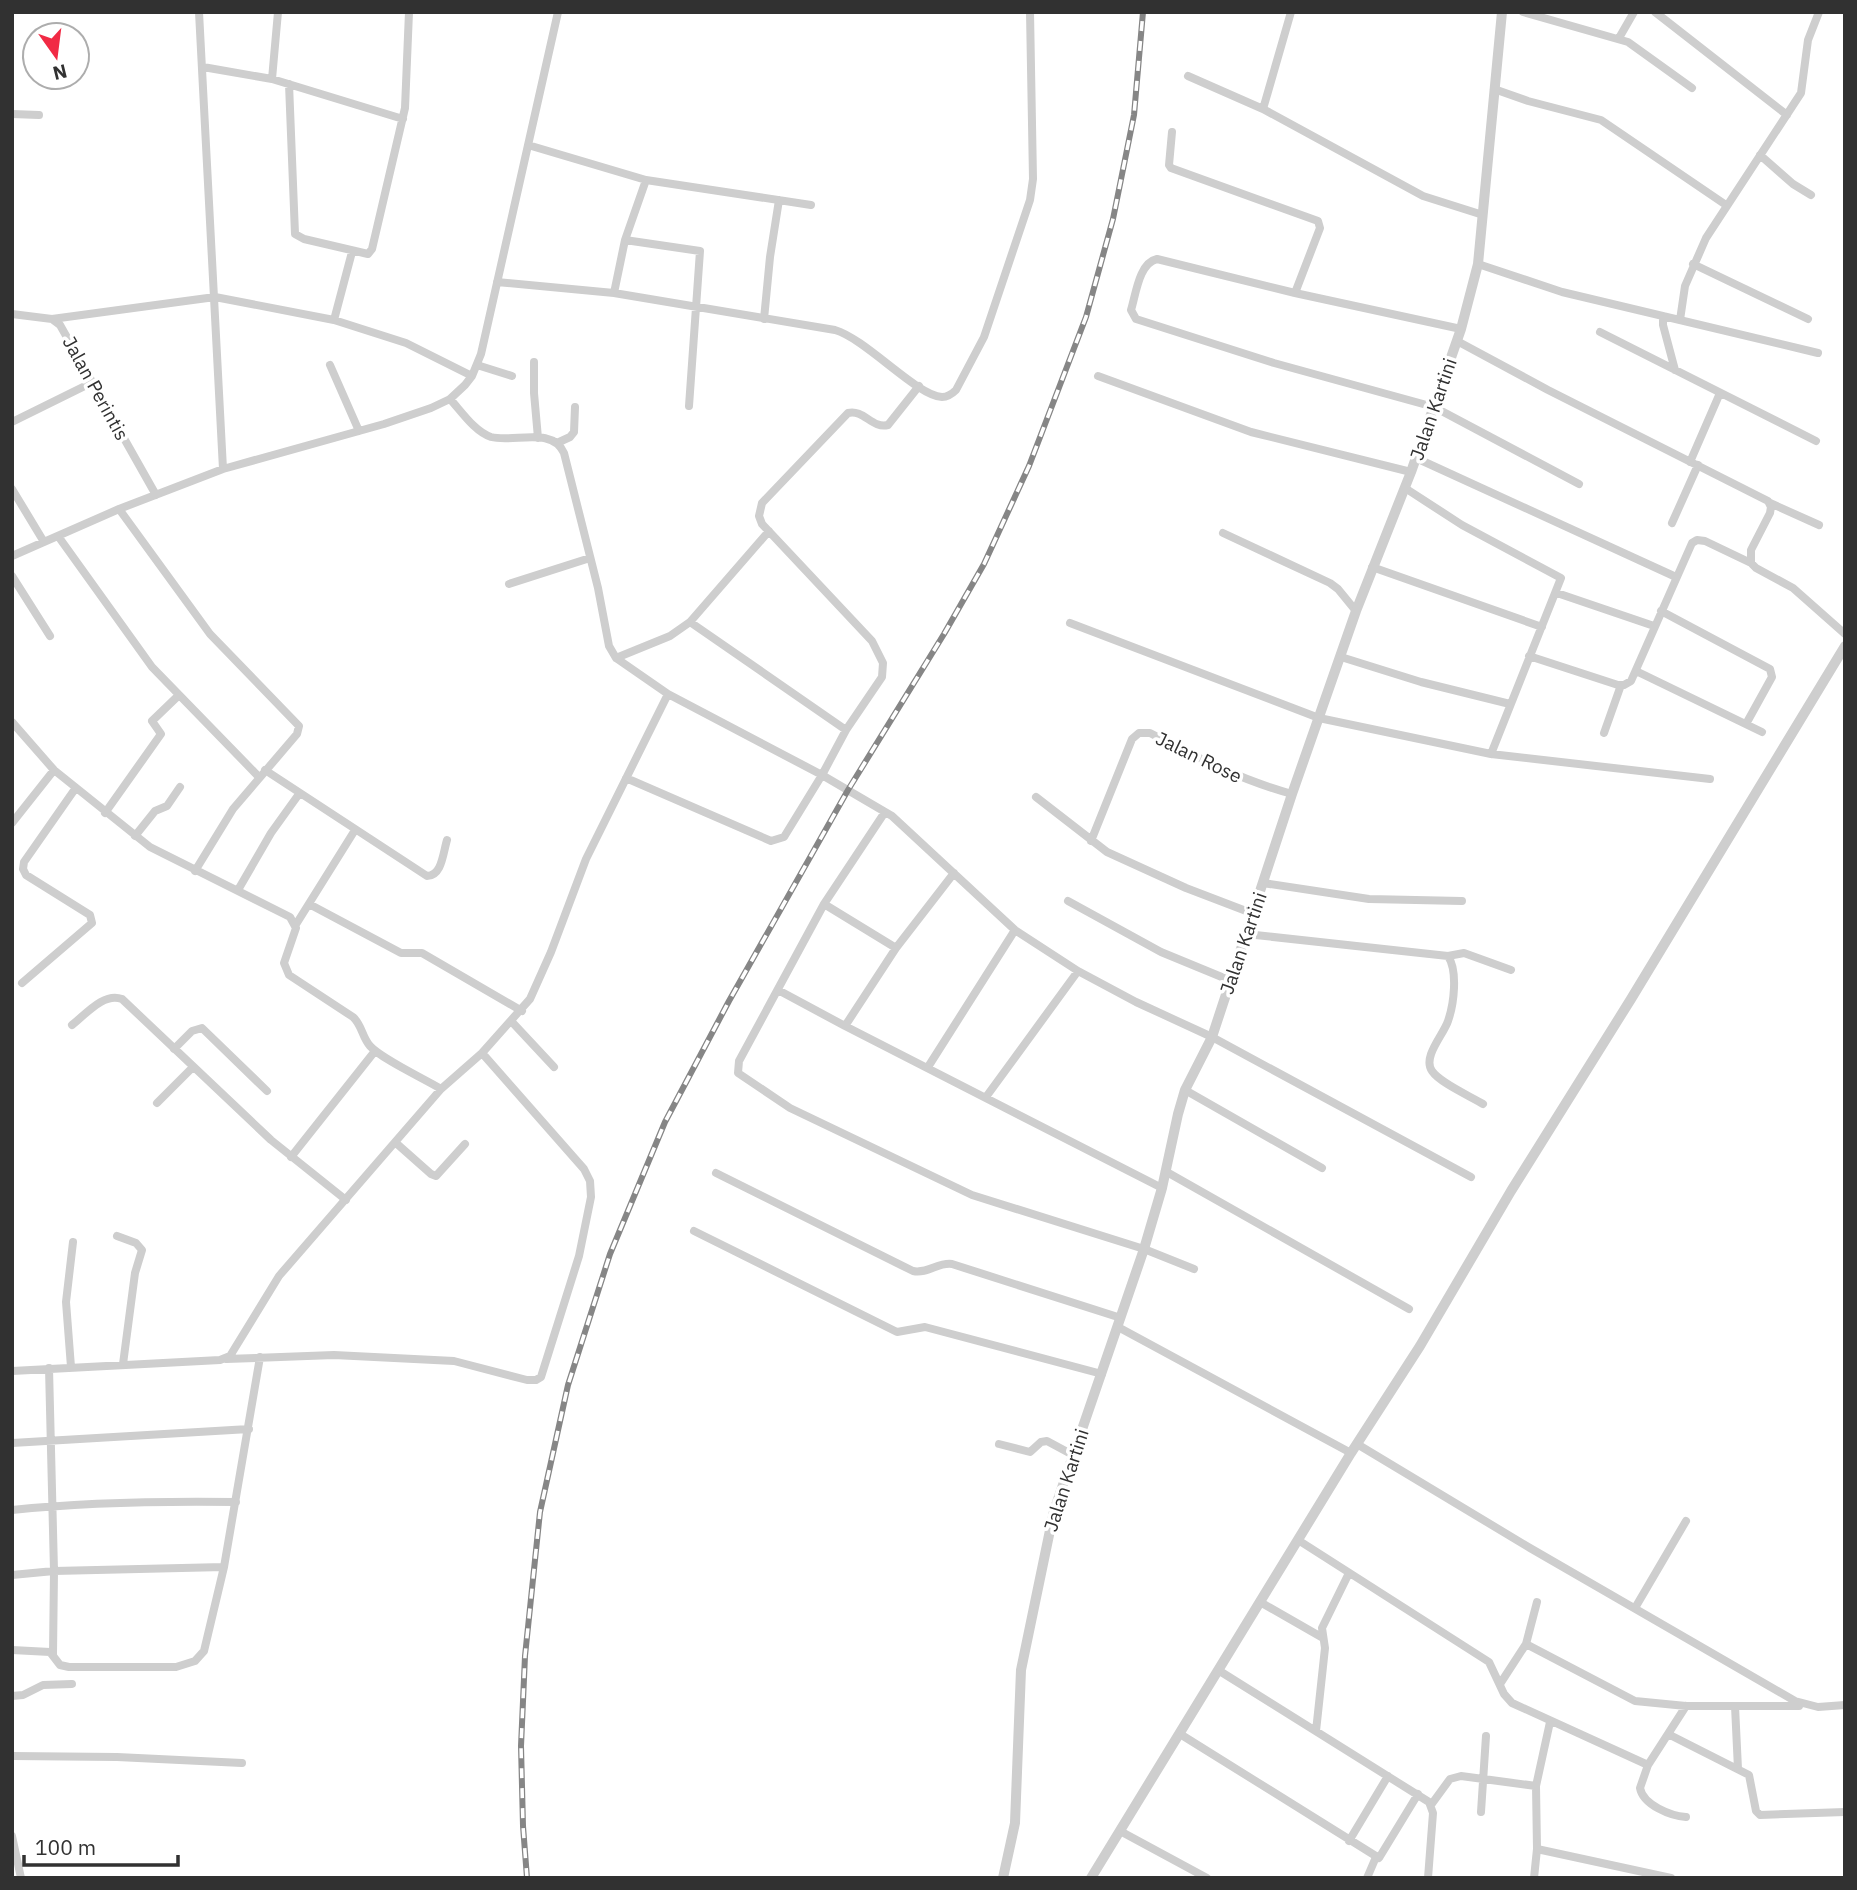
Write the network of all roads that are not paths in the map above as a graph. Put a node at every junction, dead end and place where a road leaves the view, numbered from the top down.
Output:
1 (199, 12) edge
2 (278, 12) edge
3 (409, 12) edge
4 (558, 12) edge
5 (1030, 12) edge
6 (1291, 12) edge
7 (1502, 12) edge
8 (1523, 12) edge
9 (1634, 12) edge
10 (1655, 12) edge
11 (1819, 12) edge
12 (1619, 38) junction
13 (203, 67) junction
14 (1188, 76) dead end
15 (272, 79) junction
16 (289, 84) junction
17 (1692, 88) dead end
18 (1494, 89) junction
19 (1263, 109) junction
20 (12, 114) edge
21 (39, 115) dead end
22 (1787, 115) junction
23 (403, 119) junction
24 (1172, 132) dead end
25 (528, 145) junction
26 (1760, 155) junction
27 (646, 180) junction
28 (1811, 195) dead end
29 (779, 200) junction
30 (811, 205) dead end
31 (1726, 205) junction
32 (1483, 215) junction
33 (625, 240) junction
34 (352, 252) junction
35 (1478, 264) junction
36 (1693, 264) junction
37 (497, 282) junction
38 (614, 293) junction
39 (1295, 293) junction
40 (215, 297) junction
41 (697, 307) junction
42 (12, 314) edge
43 (1663, 316) junction
44 (764, 318) junction
45 (52, 319) junction
46 (1808, 319) dead end
47 (334, 320) junction
48 (1680, 320) junction
49 (1461, 329) junction
50 (1600, 332) dead end
51 (1457, 341) junction
52 (1818, 353) dead end
53 (534, 362) dead end
54 (330, 365) dead end
55 (477, 365) junction
56 (1675, 370) junction
57 (472, 376) junction
58 (512, 376) dead end
59 (1098, 376) dead end
60 (93, 382) junction
61 (919, 386) junction
62 (1720, 393) junction
63 (450, 399) junction
64 (689, 406) dead end
65 (575, 407) dead end
66 (1434, 407) junction
67 (12, 422) edge
68 (359, 430) junction
69 (538, 438) junction
70 (1816, 441) dead end
71 (557, 443) junction
72 (1416, 458) junction
73 (1694, 463) junction
74 (223, 469) junction
75 (1411, 472) junction
76 (1579, 484) dead end
77 (1405, 488) junction
78 (12, 489) edge
79 (156, 495) junction
80 (1770, 503) junction
81 (119, 509) junction
82 (1672, 523) dead end
83 (1819, 525) dead end
84 (769, 531) junction
85 (1223, 533) dead end
86 (58, 536) junction
87 (44, 542) junction
88 (12, 556) edge
89 (590, 558) junction
90 (1751, 563) junction
91 (1372, 567) junction
92 (12, 576) edge
93 (1675, 577) junction
94 (509, 584) dead end
95 (1557, 593) junction
96 (1356, 611) junction
97 (1661, 611) junction
98 (690, 622) junction
99 (1070, 623) dead end
100 (1654, 626) junction
101 (1542, 627) junction
102 (1845, 634) edge
103 (50, 636) dead end
104 (1845, 646) edge
105 (1529, 656) junction
106 (1340, 657) junction
107 (616, 658) junction
108 (1636, 671) junction
109 (1621, 685) junction
110 (668, 694) junction
111 (179, 695) junction
112 (1510, 704) junction
113 (1319, 718) junction
114 (12, 722) edge
115 (1745, 724) junction
116 (846, 730) junction
117 (1762, 732) dead end
118 (1604, 733) dead end
119 (1492, 754) junction
120 (54, 770) junction
121 (262, 774) junction
122 (822, 775) junction
123 (626, 778) junction
124 (1710, 779) dead end
125 (180, 787) dead end
126 (75, 789) junction
127 (299, 794) junction
128 (1292, 794) junction
129 (1036, 797) dead end
130 (885, 812) junction
131 (105, 813) junction
132 (12, 823) edge
133 (355, 830) junction
134 (135, 836) junction
135 (447, 840) dead end
136 (1091, 841) junction
137 (195, 871) junction
138 (954, 873) junction
139 (1263, 883) junction
140 (239, 890) junction
141 (1068, 901) dead end
142 (1462, 901) dead end
143 (309, 904) junction
144 (824, 904) junction
145 (1254, 914) junction
146 (295, 926) junction
147 (1014, 930) junction
148 (1247, 934) junction
149 (896, 948) junction
150 (1448, 956) junction
151 (1511, 970) dead end
152 (1078, 971) junction
153 (1229, 980) junction
154 (22, 983) dead end
155 (778, 990) junction
156 (522, 1011) junction
157 (512, 1022) junction
158 (72, 1025) dead end
159 (845, 1026) junction
160 (1212, 1037) junction
161 (174, 1049) junction
162 (375, 1051) junction
163 (482, 1054) junction
164 (193, 1067) junction
165 (554, 1067) dead end
166 (928, 1067) junction
167 (442, 1089) junction
168 (1185, 1090) junction
169 (267, 1091) dead end
170 (986, 1097) junction
171 (157, 1103) dead end
172 (1483, 1104) dead end
173 (396, 1143) junction
174 (465, 1144) dead end
175 (291, 1157) junction
176 (1322, 1168) dead end
177 (1165, 1171) junction
178 (716, 1173) dead end
179 (1471, 1177) dead end
180 (1162, 1188) junction
181 (346, 1200) junction
182 (694, 1231) dead end
183 (117, 1237) dead end
184 (73, 1242) dead end
185 (1144, 1249) junction
186 (1194, 1269) dead end
187 (1409, 1309) dead end
188 (1120, 1322) junction
189 (260, 1357) junction
190 (226, 1359) junction
191 (123, 1364) junction
192 (71, 1367) junction
193 (49, 1368) junction
194 (12, 1371) edge
195 (1102, 1374) junction
196 (249, 1429) junction
197 (50, 1439) junction
198 (12, 1443) edge
199 (999, 1444) dead end
200 (1354, 1448) junction
201 (1073, 1455) junction
202 (236, 1502) junction
203 (51, 1506) junction
204 (12, 1510) edge
205 (1686, 1521) dead end
206 (1298, 1540) junction
207 (225, 1567) junction
208 (54, 1571) junction
209 (1349, 1573) junction
210 (12, 1575) edge
211 (1260, 1602) junction
212 (1537, 1602) dead end
213 (1635, 1608) junction
214 (1323, 1638) junction
215 (1526, 1644) junction
216 (12, 1650) edge
217 (53, 1654) junction
218 (1218, 1671) junction
219 (72, 1684) dead end
220 (1500, 1684) junction
221 (12, 1696) edge
222 (1845, 1705) edge
223 (1686, 1706) junction
224 (1735, 1706) junction
225 (1808, 1706) junction
226 (1550, 1722) junction
227 (1316, 1731) junction
228 (1180, 1734) junction
229 (1668, 1734) junction
230 (1486, 1736) dead end
231 (12, 1756) edge
232 (242, 1763) dead end
233 (1648, 1765) junction
234 (1738, 1769) junction
235 (1388, 1776) junction
236 (1484, 1780) junction
237 (1536, 1786) junction
238 (1418, 1794) junction
239 (1431, 1805) junction
240 (1481, 1812) dead end
241 (1845, 1812) edge
242 (1686, 1817) dead end
243 (1120, 1831) junction
244 (12, 1836) edge
245 (1349, 1841) junction
246 (1537, 1849) junction
247 (1376, 1857) junction
248 (21, 1878) edge
249 (1003, 1878) edge
250 (1091, 1878) edge
251 (1207, 1878) edge
252 (1367, 1878) edge
253 (1428, 1878) edge
254 (1534, 1878) edge
255 (1671, 1878) edge

1 - 13 street
2 - 15 street
3 - 23 street
4 - 25 street
5 - 61 street
6 - 19 street
7 - 18 street, Jalan Kartini
8 - 12 street
9 - 12 street
10 - 22 street
11 - 22 street
12 - 17 street
13 - 15 street
13 - 40 street
14 - 19 street
15 - 16 street
16 - 23 street
16 - 34 street
18 - 31 street
18 - 32 street, Jalan Kartini
19 - 32 street
20 - 21 street
22 - 26 street
23 - 34 street
24 - 39 street
25 - 27 street
25 - 37 street
26 - 28 street
26 - 31 street
27 - 29 street
27 - 33 street
29 - 30 street
29 - 44 street
31 - 36 street
32 - 35 street, Jalan Kartini
33 - 38 street
33 - 41 street
34 - 47 street
35 - 43 street
35 - 49 street, Jalan Kartini
36 - 46 street
36 - 48 street
37 - 38 street
37 - 55 street
38 - 41 street
39 - 49 street
39 - 66 street
40 - 45 street
40 - 47 street
40 - 74 street
41 - 44 street
41 - 64 street
42 - 45 street, Jalan Perintis
43 - 48 street
43 - 56 street
44 - 61 street
45 - 60 street, Jalan Perintis
47 - 57 street
48 - 52 street
49 - 51 street, Jalan Kartini
50 - 56 street
51 - 66 street, Jalan Kartini
51 - 73 street
53 - 69 street
54 - 68 street
55 - 57 street
55 - 58 street
56 - 62 street
57 - 63 street
59 - 75 street
60 - 67 street
60 - 79 street, Jalan Perintis
61 - 84 street
62 - 70 street
62 - 73 street
63 - 68 street
63 - 69 street
65 - 71 street
66 - 72 street, Jalan Kartini
66 - 76 street
68 - 74 street
69 - 71 street
71 - 89 street
72 - 75 street, Jalan Kartini
72 - 93 street
73 - 80 street
73 - 82 street
74 - 79 street
75 - 77 street, Jalan Kartini
77 - 91 street, Jalan Kartini
77 - 95 street
78 - 87 street
79 - 81 street
80 - 83 street
80 - 90 street
81 - 86 street
81 - 121 street
84 - 98 street
84 - 116 street
85 - 96 street
86 - 87 street
86 - 111 street
87 - 88 street
89 - 94 street
89 - 107 street
90 - 93 street
90 - 102 street
91 - 96 street, Jalan Kartini
91 - 101 street
92 - 103 street
93 - 97 street
95 - 100 street
95 - 101 street
96 - 106 street, Jalan Kartini
97 - 100 street
97 - 115 street
98 - 107 street
98 - 116 street
99 - 113 street
100 - 108 street
101 - 105 street
104 - 200 street
105 - 109 street
105 - 112 street
106 - 112 street
106 - 113 street, Jalan Kartini
107 - 110 street
108 - 109 street
108 - 115 street
109 - 118 street
110 - 122 street
110 - 123 street
111 - 121 street
111 - 131 street
112 - 119 street
113 - 119 street
113 - 128 street, Jalan Kartini
114 - 120 street
115 - 117 street
116 - 122 street
119 - 124 street
120 - 126 street
120 - 132 street
121 - 127 street
121 - 137 street
122 - 123 street
122 - 130 street
123 - 156 street
125 - 134 street
126 - 131 street
126 - 154 street
127 - 133 street
127 - 140 street
128 - 136 street, Jalan Rose
128 - 139 street, Jalan Kartini
129 - 136 street
130 - 138 street
130 - 144 street
131 - 134 street
133 - 135 street
133 - 143 street
134 - 137 street
136 - 145 street
137 - 140 street
138 - 147 street
138 - 149 street
139 - 142 street
139 - 145 street, Jalan Kartini
140 - 146 street
141 - 153 street
143 - 146 street
143 - 156 street
144 - 149 street
144 - 155 street
145 - 148 street, Jalan Kartini
146 - 162 street
147 - 152 street
147 - 166 street
148 - 150 street
148 - 153 street, Jalan Kartini
149 - 159 street
150 - 151 street
150 - 172 street
152 - 160 street
152 - 170 street
153 - 160 street, Jalan Kartini
155 - 159 street
155 - 185 street
156 - 157 street
157 - 163 street
157 - 165 street
158 - 161 street
159 - 166 street
160 - 168 street, Jalan Kartini
160 - 179 street
161 - 164 street
161 - 169 street
162 - 167 street
162 - 175 street
163 - 167 street
163 - 189 street
164 - 171 street
164 - 175 street
166 - 170 street
167 - 173 street
168 - 176 street
168 - 177 street, Jalan Kartini
170 - 180 street
173 - 174 street
173 - 181 street
175 - 181 street
177 - 180 street, Jalan Kartini
177 - 187 street
178 - 188 street
180 - 185 street, Jalan Kartini
181 - 190 street
182 - 195 street
183 - 191 street
184 - 192 street
185 - 186 street
185 - 188 street, Jalan Kartini
188 - 195 street, Jalan Kartini
188 - 200 street
189 - 190 street
189 - 196 street
190 - 191 street
191 - 192 street
192 - 193 street
193 - 194 street
193 - 197 street
195 - 201 street, Jalan Kartini
196 - 197 street
196 - 202 street
197 - 198 street
197 - 203 street
199 - 201 street
200 - 206 street
200 - 213 street
201 - 249 street, Jalan Kartini
202 - 203 street
202 - 207 street
203 - 204 street
203 - 208 street
205 - 213 street
206 - 209 street
206 - 211 street
207 - 208 street
207 - 217 street
208 - 210 street
208 - 217 street
209 - 214 street
209 - 220 street
211 - 214 street
211 - 218 street
212 - 215 street
213 - 225 street
214 - 227 street
215 - 220 street
215 - 223 street
216 - 217 street
218 - 227 street
218 - 228 street
219 - 221 street
220 - 226 street
222 - 225 street
223 - 224 street
223 - 229 street
224 - 225 street
224 - 234 street
226 - 233 street
226 - 237 street
227 - 235 street
228 - 243 street
228 - 245 street
229 - 233 street
229 - 234 street
230 - 236 street
231 - 232 street
233 - 242 street
234 - 241 street
235 - 238 street
235 - 245 street
236 - 237 street
236 - 239 street
236 - 240 street
237 - 246 street
238 - 239 street
238 - 247 street
239 - 253 street
243 - 250 street
243 - 251 street
244 - 248 street
245 - 247 street
246 - 254 street
246 - 255 street
247 - 252 street

